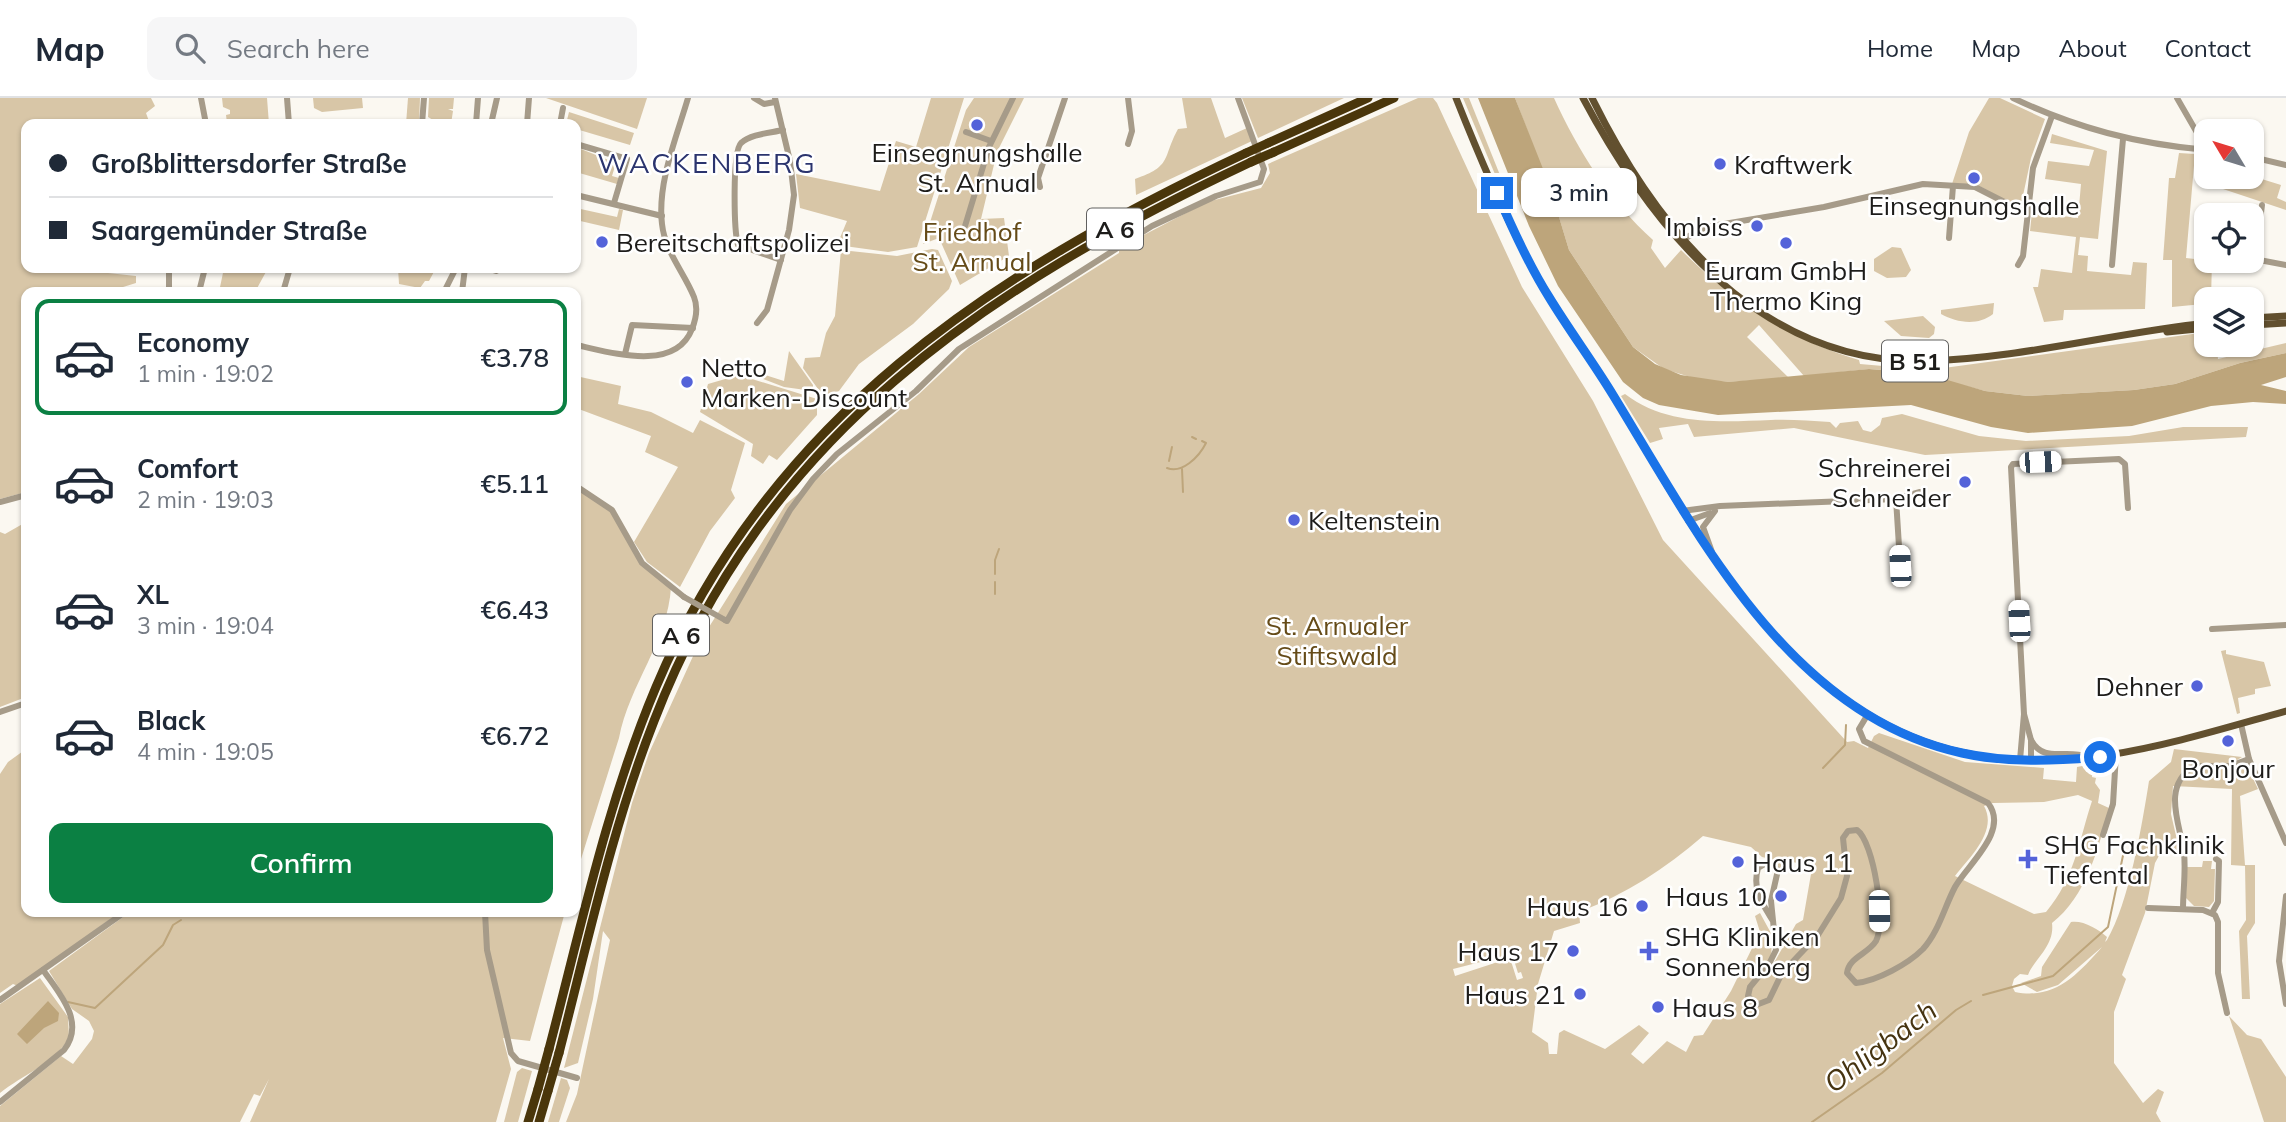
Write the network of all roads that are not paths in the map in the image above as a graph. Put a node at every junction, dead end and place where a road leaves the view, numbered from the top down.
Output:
1 (201, 98) edge
2 (287, 98) edge
3 (424, 98) edge
4 (478, 98) edge
5 (497, 98) edge
6 (528, 98) edge
7 (688, 98) edge
8 (754, 98) edge
9 (1013, 98) edge
10 (1065, 98) edge
11 (1128, 98) edge
12 (1238, 98) edge
13 (1368, 98) edge
14 (1394, 98) edge
15 (1454, 98) edge
16 (1583, 98) edge
17 (1592, 98) edge
18 (2013, 98) edge
19 (2177, 98) edge
20 (775, 100) edge
21 (563, 108) dead end
22 (2052, 116) junction
23 (205, 119) edge
24 (289, 119) edge
25 (422, 119) edge
26 (476, 119) edge
27 (492, 119) edge
28 (527, 119) edge
29 (561, 119) edge
30 (2194, 127) edge
31 (783, 130) junction
32 (966, 132) dead end
33 (2123, 139) junction
34 (991, 141) junction
35 (1128, 144) dead end
36 (581, 145) edge
37 (2194, 148) edge
38 (2264, 160) edge
39 (2286, 165) edge
40 (1953, 186) junction
41 (1041, 187) dead end
42 (581, 195) edge
43 (614, 203) junction
44 (2026, 213) junction
45 (662, 216) junction
46 (965, 226) dead end
47 (1949, 238) dead end
48 (1680, 240) junction
49 (781, 260) junction
50 (2264, 261) edge
51 (2018, 265) dead end
52 (2112, 265) dead end
53 (2286, 265) edge
54 (2286, 316) edge
55 (2264, 317) edge
56 (757, 323) dead end
57 (2286, 323) edge
58 (2264, 324) edge
59 (2194, 325) edge
60 (692, 328) junction
61 (2194, 329) edge
62 (2104, 338) junction
63 (581, 346) edge
64 (625, 354) junction
65 (581, 489) edge
66 (1920, 492) dead end
67 (21, 496) edge
68 (1896, 499) junction
69 (0, 502) edge
70 (1729, 507) junction
71 (2128, 508) dead end
72 (1682, 511) junction
73 (1715, 511) junction
74 (1688, 521) junction
75 (1713, 556) junction
76 (1901, 578) dead end
77 (2286, 625) edge
78 (2212, 629) dead end
79 (21, 705) edge
80 (2286, 711) edge
81 (0, 712) edge
82 (2024, 713) junction
83 (1868, 714) junction
84 (2241, 724) junction
85 (2031, 740) junction
86 (2116, 754) junction
87 (2088, 758) junction
88 (2249, 759) junction
89 (2020, 760) junction
90 (2031, 760) junction
91 (2103, 835) dead end
92 (2286, 843) edge
93 (2216, 859) dead end
94 (2286, 896) edge
95 (2148, 908) dead end
96 (2183, 909) junction
97 (2212, 913) junction
98 (118, 917) edge
99 (485, 917) edge
100 (1773, 921) junction
101 (43, 970) junction
102 (0, 1000) edge
103 (2286, 1004) edge
104 (2227, 1013) dead end
105 (577, 1078) dead end
106 (543, 1090) junction
107 (0, 1102) edge
108 (528, 1122) edge
109 (539, 1122) edge

1 - 23 street
2 - 24 street
3 - 25 street
4 - 26 street
5 - 27 street
6 - 28 street
7 - 45 street
8 - 20 street
9 - 34 street
10 - 41 street
11 - 35 street
12 - 65 street, bridge
13 - 106 highway, A 6, bridge
14 - 106 highway, A 6, bridge
15 - 72 main road
16 - 48 main road, B 51
17 - 48 main road, B 51
18 - 22 street
19 - 30 street
20 - 31 street
21 - 29 street
22 - 33 street
22 - 44 street
31 - 49 street
31 - 49 street
32 - 34 street
33 - 37 street
33 - 52 street
34 - 46 street
36 - 43 street
38 - 39 street
40 - 44 street
40 - 47 street
40 - 48 street
42 - 43 street
43 - 45 street
44 - 51 street
45 - 60 street
48 - 62 main road, B 51
49 - 56 street
50 - 53 street
54 - 55 main road
57 - 58 main road
59 - 62 main road, B 51
60 - 64 street
60 - 64 street
61 - 62 main road, B 51
63 - 64 street
66 - 68 street
67 - 69 street
68 - 70 street
68 - 76 street
70 - 72 street
70 - 73 street
71 - 82 street
72 - 74 main road
73 - 74 street
73 - 75 street
74 - 75 main road
75 - 83 main road
77 - 78 street
79 - 81 street
80 - 84 main road
82 - 85 street
82 - 89 street
83 - 89 main road
83 - 100 street
84 - 86 main road
84 - 88 street
85 - 87 street
85 - 90 street
86 - 87 main road
86 - 91 street
87 - 90 main road
88 - 92 street
88 - 96 street
89 - 90 main road
93 - 97 street
94 - 103 street
95 - 96 street
96 - 97 street
97 - 104 street
98 - 101 street
99 - 105 street
100 - 100 street
101 - 102 street
101 - 107 street
106 - 108 highway, A 6
106 - 109 highway, A 6

